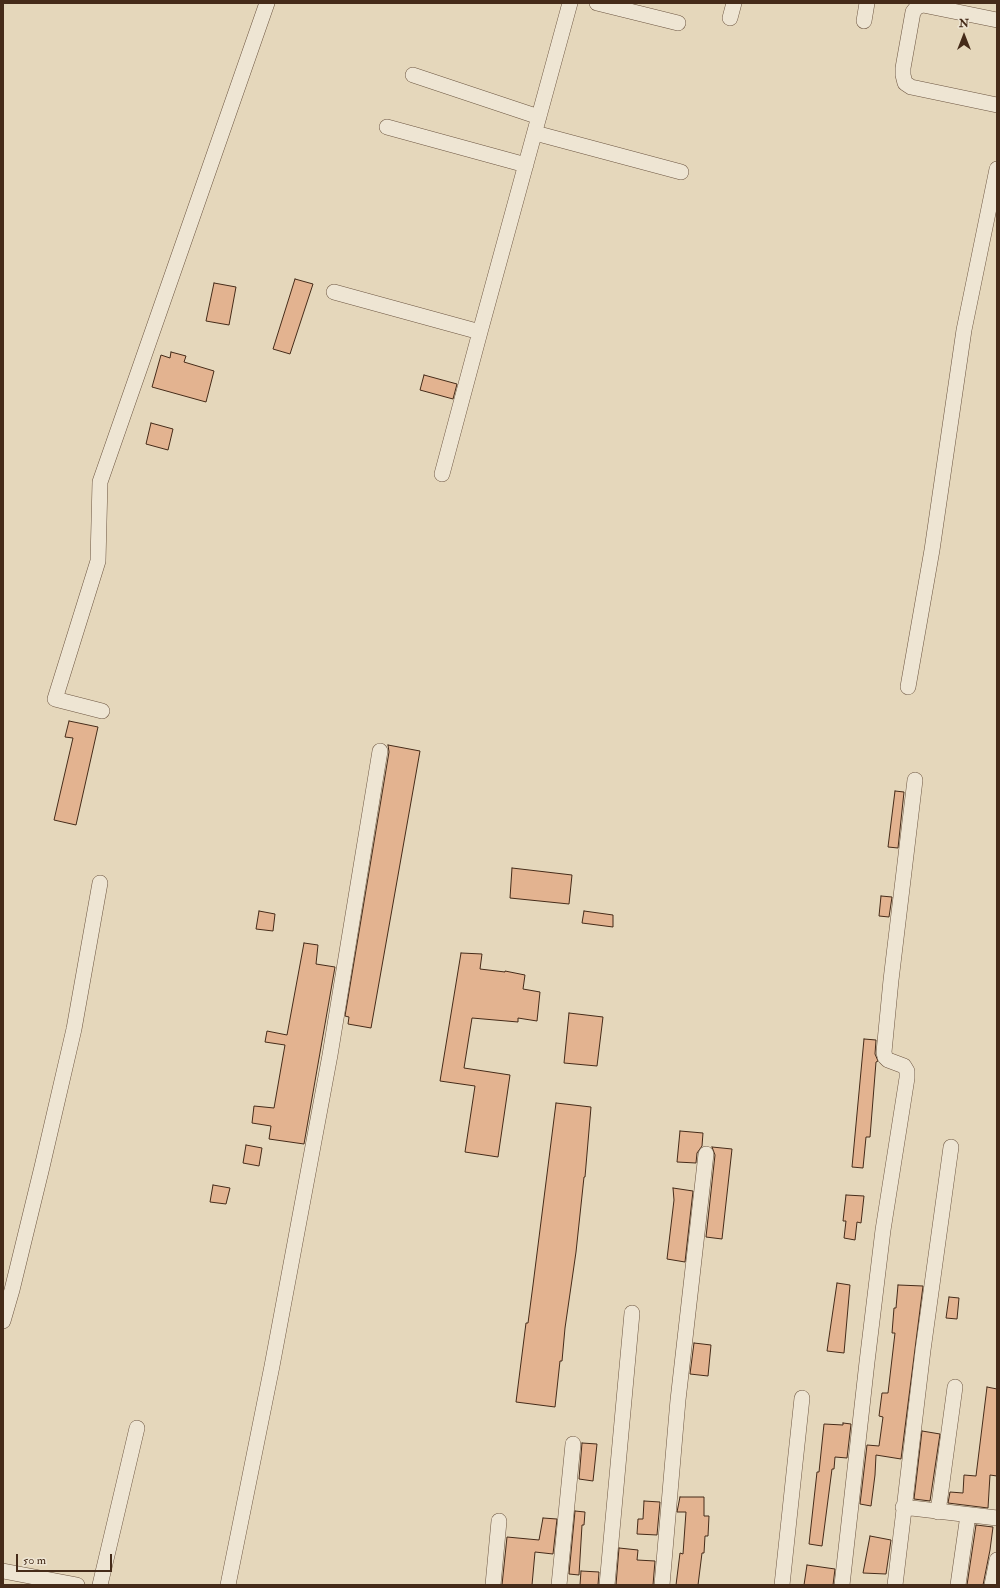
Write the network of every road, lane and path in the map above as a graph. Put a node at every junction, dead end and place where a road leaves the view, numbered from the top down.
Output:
1 (268, 3) edge
2 (570, 3) edge
3 (597, 3) edge
4 (734, 3) edge
5 (867, 3) edge
6 (730, 18) dead end
7 (997, 20) edge
8 (864, 21) dead end
9 (678, 23) dead end
10 (413, 75) dead end
11 (997, 105) edge
12 (539, 117) junction
13 (387, 127) dead end
14 (535, 133) junction
15 (526, 165) junction
16 (997, 169) edge
17 (681, 172) dead end
18 (334, 292) dead end
19 (480, 332) junction
20 (442, 474) dead end
21 (908, 686) dead end
22 (102, 711) dead end
23 (380, 751) dead end
24 (915, 780) dead end
25 (100, 883) dead end
26 (951, 1147) dead end
27 (706, 1154) dead end
28 (632, 1314) dead end
29 (3, 1321) edge
30 (955, 1387) dead end
31 (802, 1398) dead end
32 (137, 1428) dead end
33 (573, 1444) dead end
34 (903, 1507) junction
35 (938, 1512) junction
36 (968, 1515) junction
37 (997, 1518) edge
38 (499, 1521) dead end
39 (997, 1560) edge
40 (3, 1571) edge
41 (77, 1585) edge
42 (100, 1585) edge
43 (228, 1585) edge
44 (493, 1585) edge
45 (559, 1585) edge
46 (607, 1585) edge
47 (662, 1585) edge
48 (782, 1585) edge
49 (842, 1585) edge
50 (895, 1585) edge
51 (958, 1585) edge
52 (992, 1585) edge

1 - 22 street
2 - 12 street
3 - 9 street
4 - 6 street
5 - 8 street
7 - 11 street
10 - 12 street
12 - 14 street
13 - 15 street
14 - 15 street
14 - 17 street
15 - 19 street
16 - 21 street
18 - 19 street
19 - 20 street
23 - 43 street
24 - 49 street
25 - 29 street
26 - 34 street
27 - 47 street
28 - 46 street
30 - 35 street
31 - 48 street
32 - 42 street
33 - 45 street
34 - 35 street
34 - 50 street
35 - 36 street
36 - 37 street
36 - 51 street
38 - 44 street
39 - 52 street
40 - 41 street

